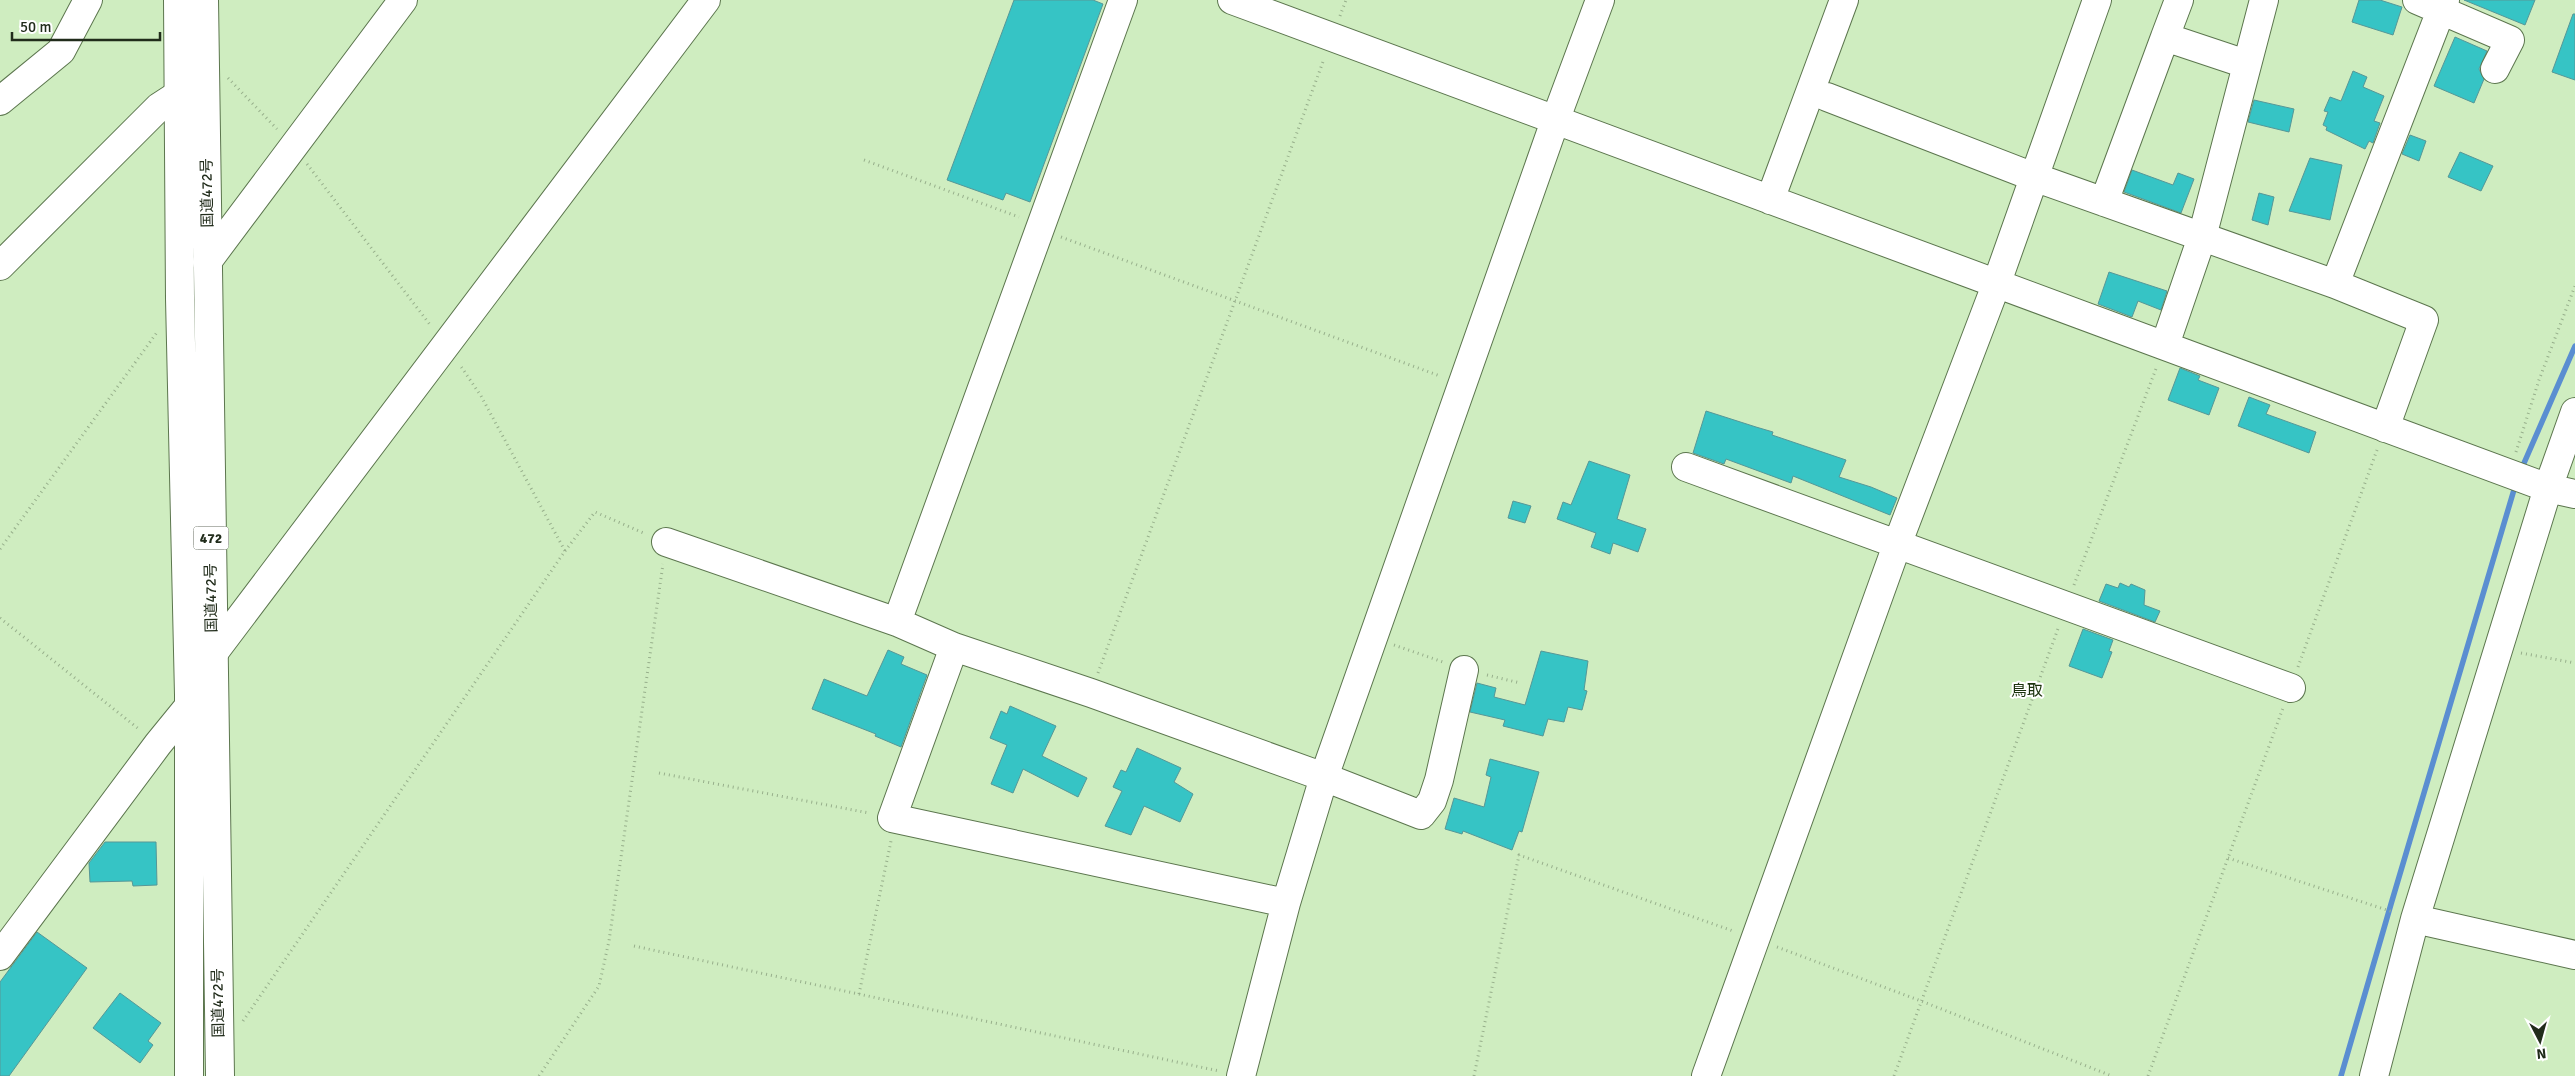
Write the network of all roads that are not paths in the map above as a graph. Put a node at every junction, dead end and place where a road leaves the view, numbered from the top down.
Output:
1 (88, 0) edge
2 (178, 0) edge
3 (204, 0) edge
4 (403, 0) edge
5 (706, 0) edge
6 (1123, 0) edge
7 (1232, 0) edge
8 (1600, 0) edge
9 (1844, 0) edge
10 (2097, 0) edge
11 (2179, 0) edge
12 (2264, 0) edge
13 (2434, 3) edge
14 (2165, 37) junction
15 (2246, 64) junction
16 (2495, 69) dead end
17 (179, 94) junction
18 (1827, 97) dead end
19 (0, 102) edge
20 (1555, 121) junction
21 (2034, 177) junction
22 (1770, 200) junction
23 (2104, 202) junction
24 (2202, 237) junction
25 (208, 262) junction
26 (0, 266) edge
27 (2335, 284) junction
28 (1996, 285) junction
29 (2165, 345) junction
30 (2575, 412) edge
31 (2385, 428) junction
32 (1686, 467) dead end
33 (2548, 488) junction
34 (2575, 494) edge
35 (666, 542) road end
36 (1897, 545) junction
37 (896, 622) junction
38 (954, 647) junction
39 (212, 655) junction
40 (1464, 670) dead end
41 (2291, 688) road end
42 (189, 706) junction
43 (1324, 777) junction
44 (1286, 902) junction
45 (2415, 919) junction
46 (2575, 955) edge
47 (0, 956) edge
48 (220, 1065) edge
49 (189, 1076) edge
50 (1241, 1076) edge
51 (1706, 1076) edge
52 (2374, 1076) edge

1 - 19 main road
2 - 17 main road, 国道472号 / 472
3 - 25 main road, 国道472号 / 472
4 - 25 main road
5 - 39 main road
6 - 37 main road
7 - 20 main road
8 - 20 main road
9 - 22 main road
10 - 21 main road
11 - 14 main road
12 - 15 main road
13 - 16 main road
13 - 27 main road
14 - 15 main road
14 - 23 main road
15 - 24 main road
17 - 26 main road
17 - 42 main road, 国道472号 / 472
18 - 21 main road
20 - 22 main road
20 - 43 main road
21 - 23 main road
21 - 28 main road
22 - 28 main road
23 - 24 main road
24 - 27 main road
24 - 29 main road
25 - 39 main road, 国道472号 / 472
27 - 31 main road
28 - 29 main road
28 - 36 main road
29 - 31 main road
30 - 33 main road
31 - 33 main road
32 - 36 main road
33 - 34 main road
33 - 45 main road
35 - 37 main road
36 - 41 main road
36 - 51 main road
37 - 38 main road
38 - 43 main road
38 - 44 main road
39 - 48 main road, 国道472号 / 472
40 - 43 main road
42 - 47 main road
42 - 49 main road, 国道472号 / 472
43 - 44 main road
44 - 50 main road
45 - 46 main road
45 - 52 main road

